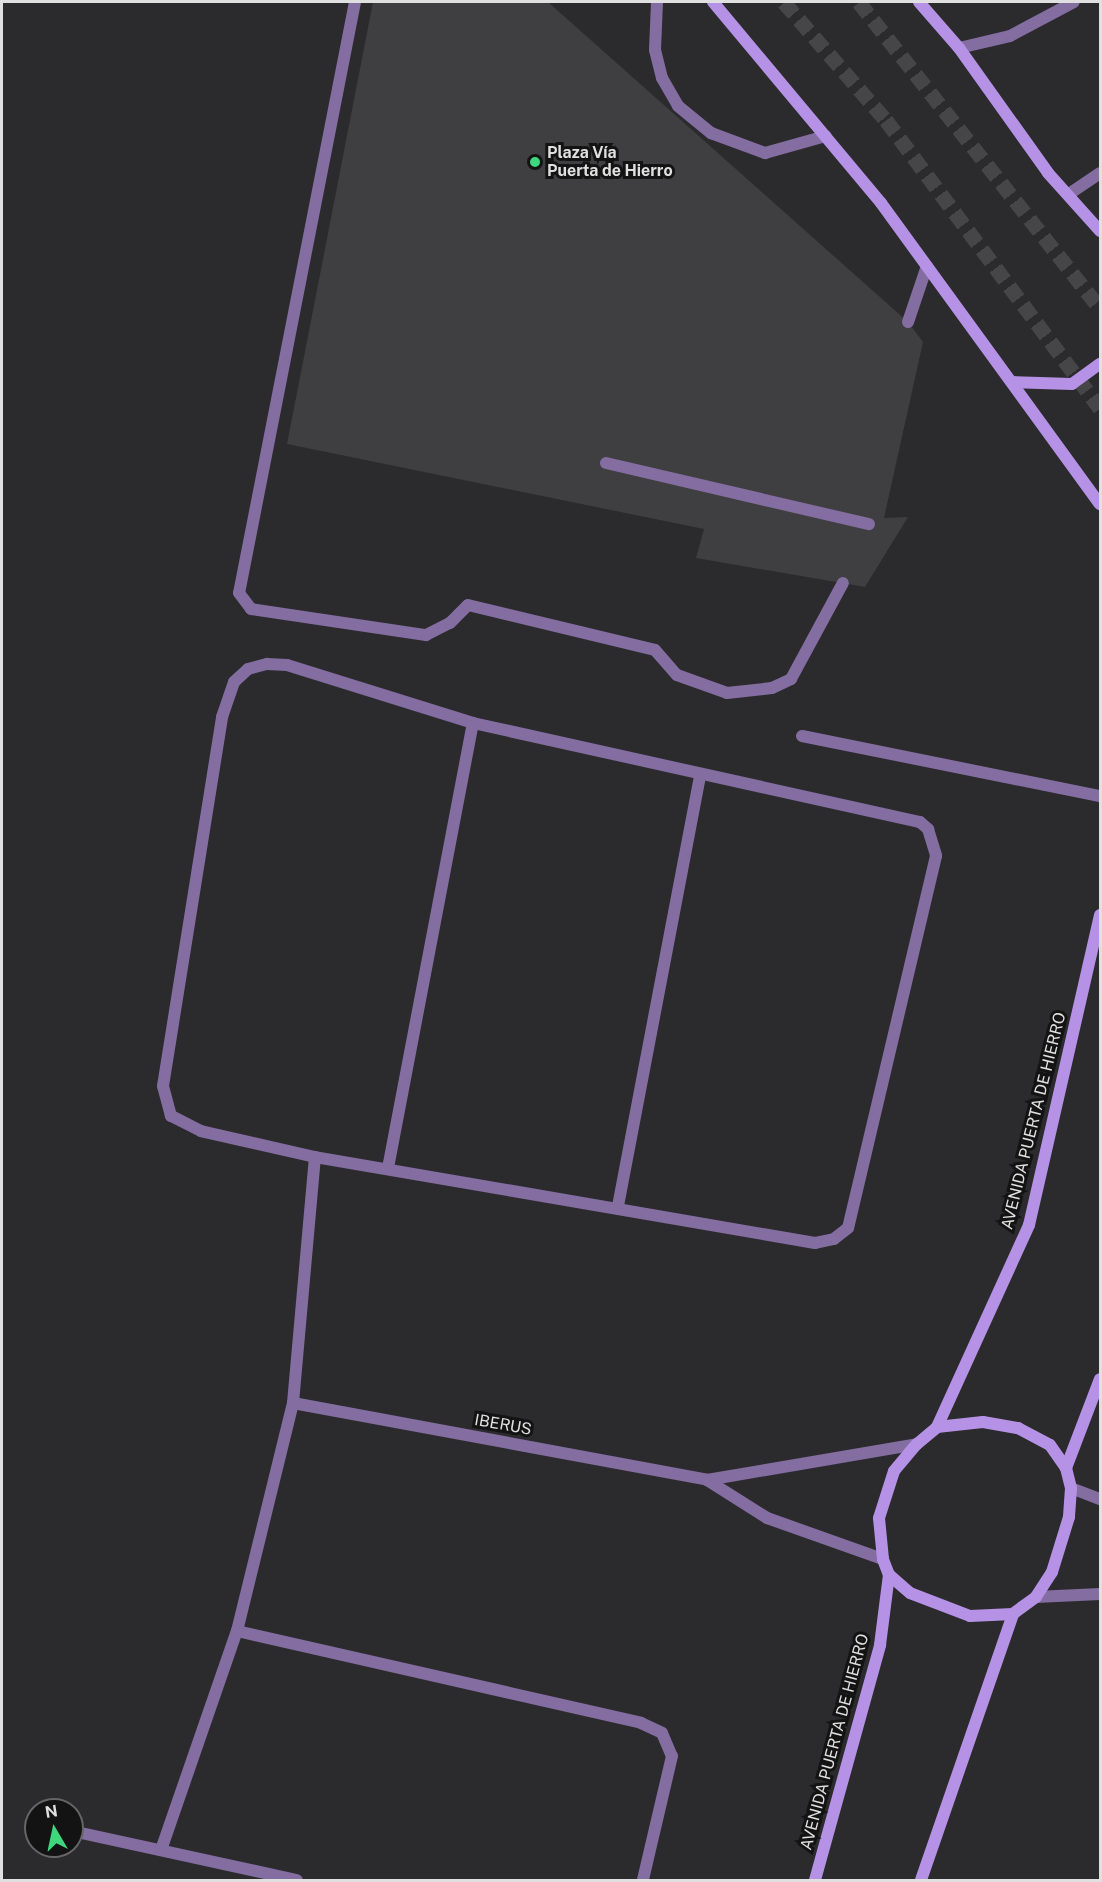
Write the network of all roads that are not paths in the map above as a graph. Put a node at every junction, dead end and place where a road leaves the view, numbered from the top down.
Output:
1 (355, 2) edge
2 (657, 2) edge
3 (713, 2) edge
4 (918, 2) edge
5 (1074, 2) edge
6 (959, 48) junction
7 (826, 136) junction
8 (1101, 173) edge
9 (1069, 194) junction
10 (1101, 231) edge
11 (927, 266) junction
12 (908, 322) dead end
13 (1101, 364) edge
14 (1012, 382) junction
15 (606, 463) dead end
16 (1101, 504) edge
17 (869, 524) dead end
18 (843, 583) dead end
19 (473, 723) junction
20 (802, 736) dead end
21 (700, 775) junction
22 (1101, 796) edge
23 (1101, 915) edge
24 (315, 1157) junction
25 (388, 1168) junction
26 (618, 1206) junction
27 (1101, 1379) edge
28 (293, 1403) junction
29 (937, 1427) junction
30 (917, 1444) junction
31 (1066, 1468) junction
32 (707, 1480) junction
33 (1071, 1488) junction
34 (1101, 1499) edge
35 (883, 1560) junction
36 (890, 1575) junction
37 (1101, 1594) edge
38 (1036, 1597) junction
39 (1013, 1614) junction
40 (237, 1630) junction
41 (84, 1834) edge
42 (161, 1850) junction
43 (297, 1881) edge
44 (643, 1881) edge
45 (815, 1881) edge
46 (921, 1881) edge

1 - 18 street
2 - 7 street
3 - 7 street
4 - 6 street
5 - 6 street
6 - 9 street
7 - 11 street
8 - 9 street
9 - 10 street
11 - 12 street
11 - 14 street
13 - 14 street
14 - 16 street
15 - 17 street
19 - 21 street
19 - 24 street
19 - 25 street
20 - 22 street
21 - 26 street
21 - 26 street
23 - 29 street, AVENIDA PUERTA DE HIERRO
24 - 25 street
24 - 28 street
25 - 26 street
27 - 31 street
28 - 32 street, IBERUS
28 - 40 street
29 - 30 street
29 - 31 street
30 - 32 street, IBERUS
30 - 35 street
31 - 33 street
32 - 35 street, IBERUS
33 - 34 street
33 - 38 street
35 - 36 street
36 - 39 street
36 - 45 street, AVENIDA PUERTA DE HIERRO
37 - 38 street
38 - 39 street
39 - 46 street
40 - 42 street
40 - 44 street
41 - 42 street
42 - 43 street

